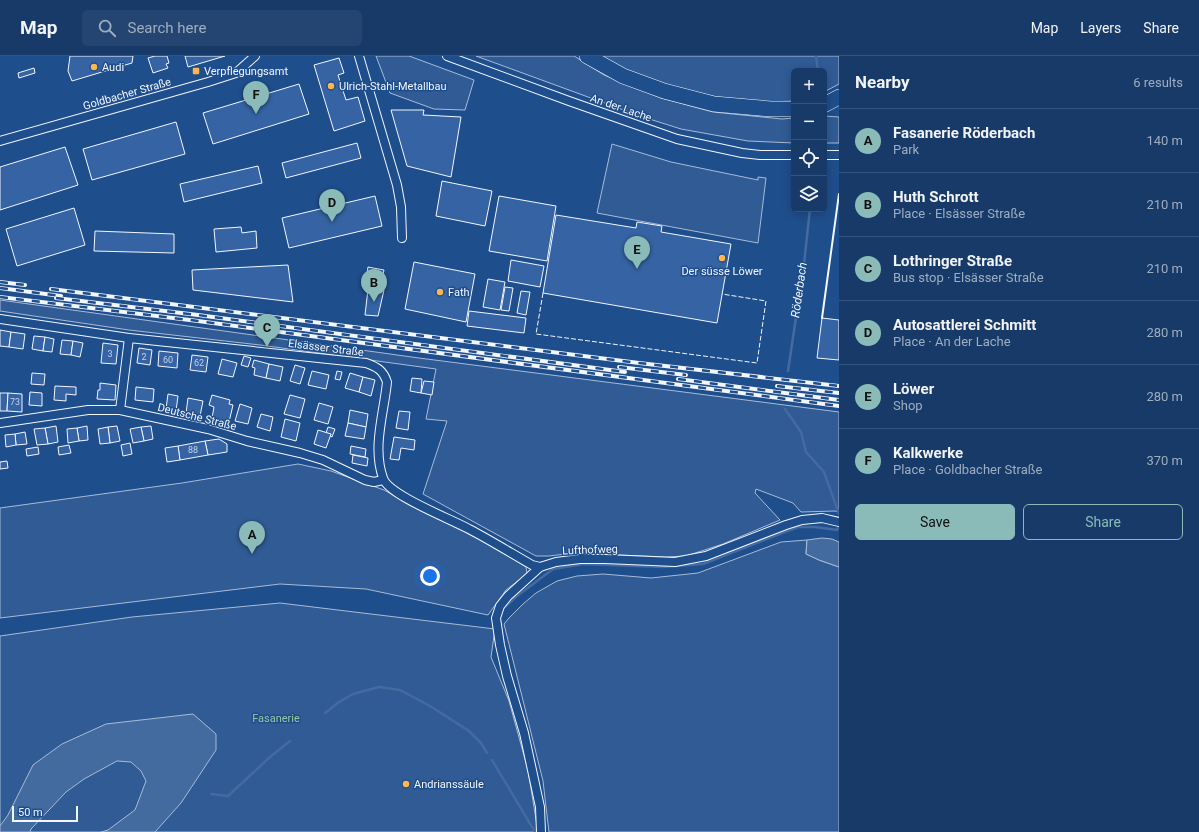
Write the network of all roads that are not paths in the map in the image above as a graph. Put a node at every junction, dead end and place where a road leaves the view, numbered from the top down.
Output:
1 (255, 56) edge
2 (359, 56) edge
3 (447, 56) edge
4 (587, 56) edge
5 (839, 96) edge
6 (827, 104) edge
7 (839, 105) edge
8 (827, 106) edge
9 (791, 109) edge
10 (0, 141) edge
11 (791, 154) edge
12 (827, 155) edge
13 (839, 155) edge
14 (402, 238) dead end
15 (0, 319) edge
16 (129, 338) junction
17 (120, 410) junction
18 (0, 423) edge
19 (383, 480) junction
20 (839, 522) edge
21 (540, 567) junction
22 (541, 832) edge

1 - 10 street, Goldbacher Straße
2 - 14 street
3 - 11 street, An der Lache
4 - 9 highway
5 - 6 highway
7 - 8 highway
12 - 13 street
15 - 16 street, Elsässer Straße
16 - 17 street
16 - 19 street, Elsässer Straße
17 - 18 street, Deutsche Straße
17 - 19 street, Deutsche Straße
19 - 21 street
20 - 21 street, Lufthofweg
21 - 22 street, Lufthofweg

